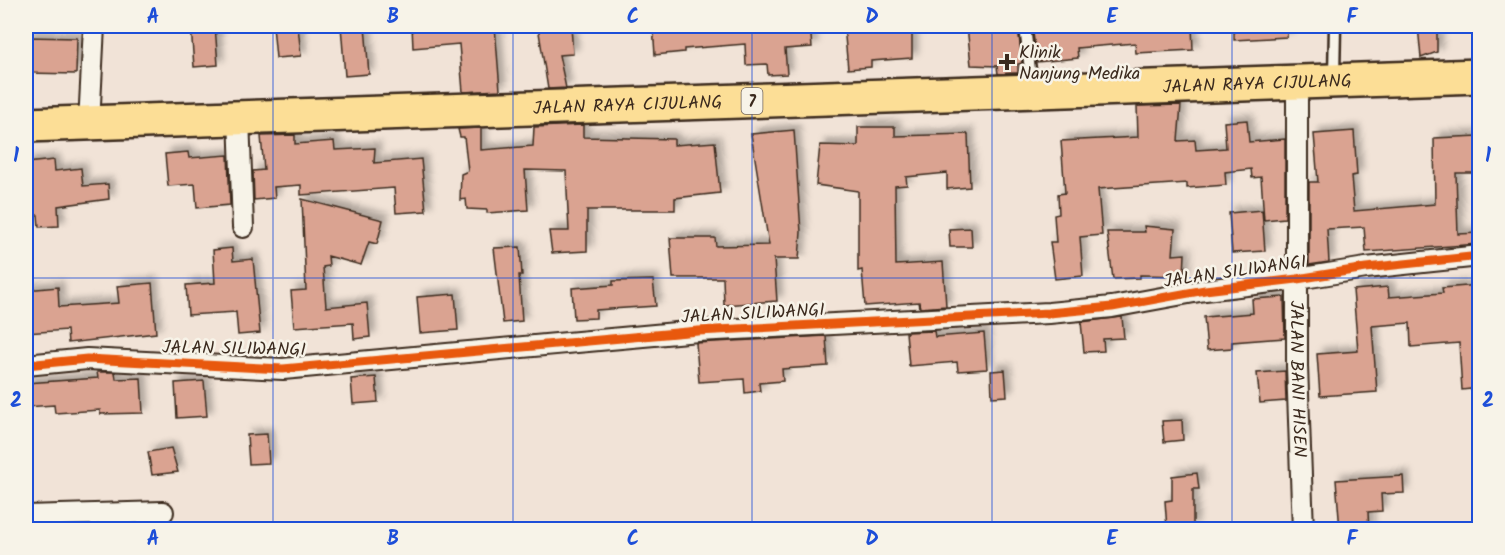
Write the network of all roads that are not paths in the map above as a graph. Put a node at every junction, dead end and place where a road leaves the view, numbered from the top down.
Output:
1 (94, 26) edge
2 (1025, 26) edge
3 (1335, 26) edge
4 (1479, 76) edge
5 (1333, 82) junction
6 (1297, 83) junction
7 (1033, 92) junction
8 (239, 117) junction
9 (89, 124) junction
10 (26, 125) edge
11 (243, 227) dead end
12 (1479, 256) edge
13 (1297, 279) junction
14 (26, 365) edge
15 (163, 512) dead end
16 (26, 516) edge
17 (1303, 530) edge

1 - 9 street
2 - 7 lane
3 - 5 lane
4 - 5 highway, JALAN RAYA CIJULANG / 7
5 - 6 highway, JALAN RAYA CIJULANG / 7
6 - 7 highway, JALAN RAYA CIJULANG / 7
6 - 13 street, JALAN BANI HISEN
7 - 8 highway, JALAN RAYA CIJULANG / 7
8 - 9 highway, JALAN RAYA CIJULANG / 7
8 - 11 street
9 - 10 highway, JALAN RAYA CIJULANG / 7
12 - 13 street, JALAN SILIWANGI
13 - 14 street, JALAN SILIWANGI
13 - 17 street, JALAN BANI HISEN
15 - 16 street

